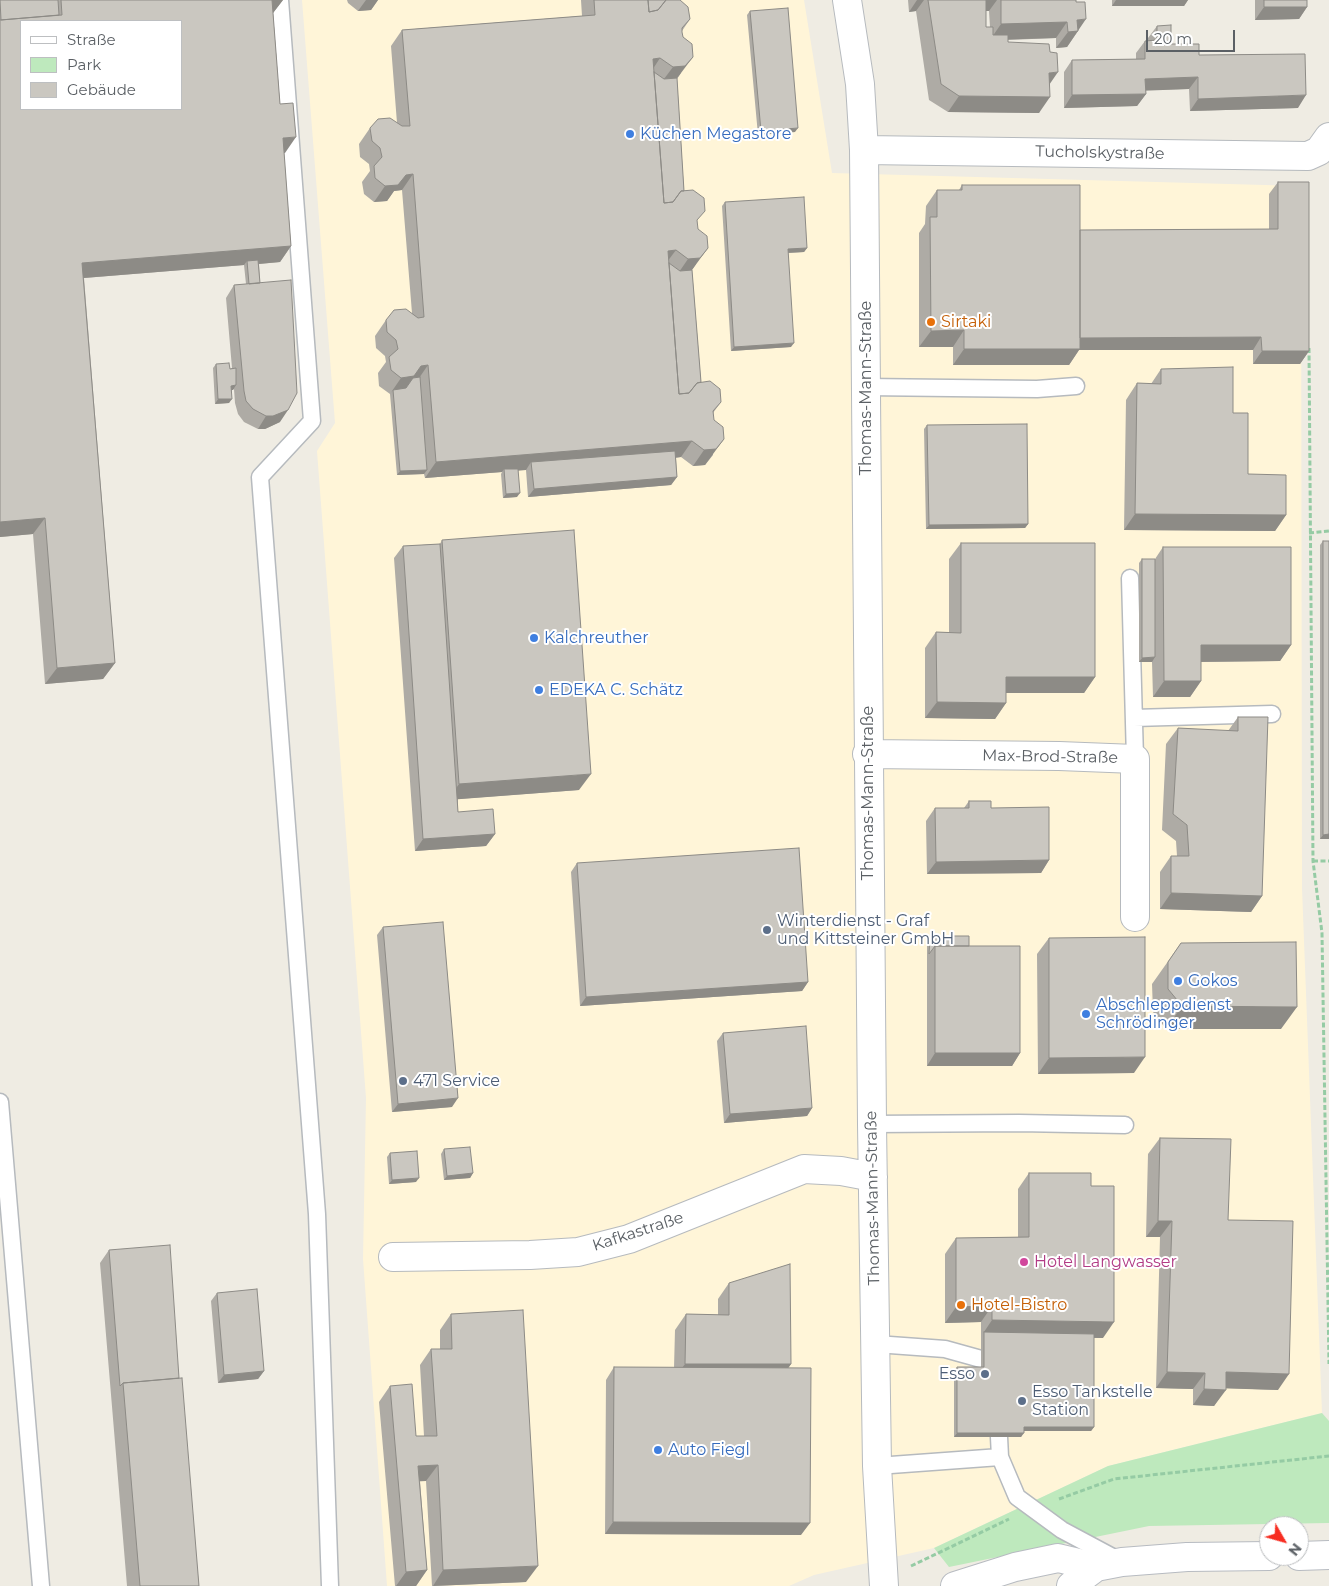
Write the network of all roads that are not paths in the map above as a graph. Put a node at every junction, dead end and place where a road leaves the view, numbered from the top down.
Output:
1 (280, 0) edge
2 (847, 0) edge
3 (864, 150) junction
4 (1326, 153) edge
5 (1076, 386) dead end
6 (865, 387) junction
7 (1130, 578) dead end
8 (1272, 714) dead end
9 (1134, 718) junction
10 (867, 754) junction
11 (1135, 759) junction
12 (1135, 918) dead end
13 (0, 1102) edge
14 (872, 1124) junction
15 (1125, 1125) dead end
16 (873, 1177) junction
17 (393, 1257) dead end
18 (876, 1344) junction
19 (981, 1359) dead end
20 (999, 1437) edge
21 (1000, 1457) junction
22 (878, 1466) junction
23 (1329, 1555) edge
24 (1259, 1556) edge
25 (1309, 1556) edge
26 (1109, 1565) junction
27 (884, 1583) edge
28 (41, 1586) edge
29 (330, 1586) edge
30 (955, 1586) edge
31 (1072, 1586) edge

1 - 29 lane
2 - 3 street, Thomas-Mann-Straße
3 - 4 street, Tucholskystraße
3 - 6 street, Thomas-Mann-Straße
5 - 6 lane
6 - 10 street, Thomas-Mann-Straße
7 - 9 lane
8 - 9 lane
9 - 11 lane
10 - 11 street, Max-Brod-Straße
10 - 14 street, Thomas-Mann-Straße
11 - 12 street, Max-Brod-Straße
13 - 28 lane
14 - 15 lane
14 - 16 street, Thomas-Mann-Straße
16 - 17 street, Kafkastraße
16 - 18 street, Thomas-Mann-Straße
18 - 19 lane
18 - 22 street, Thomas-Mann-Straße
20 - 21 lane
21 - 22 lane
21 - 26 lane
22 - 27 street, Thomas-Mann-Straße
23 - 25 street
24 - 26 street
26 - 30 street
26 - 31 street

